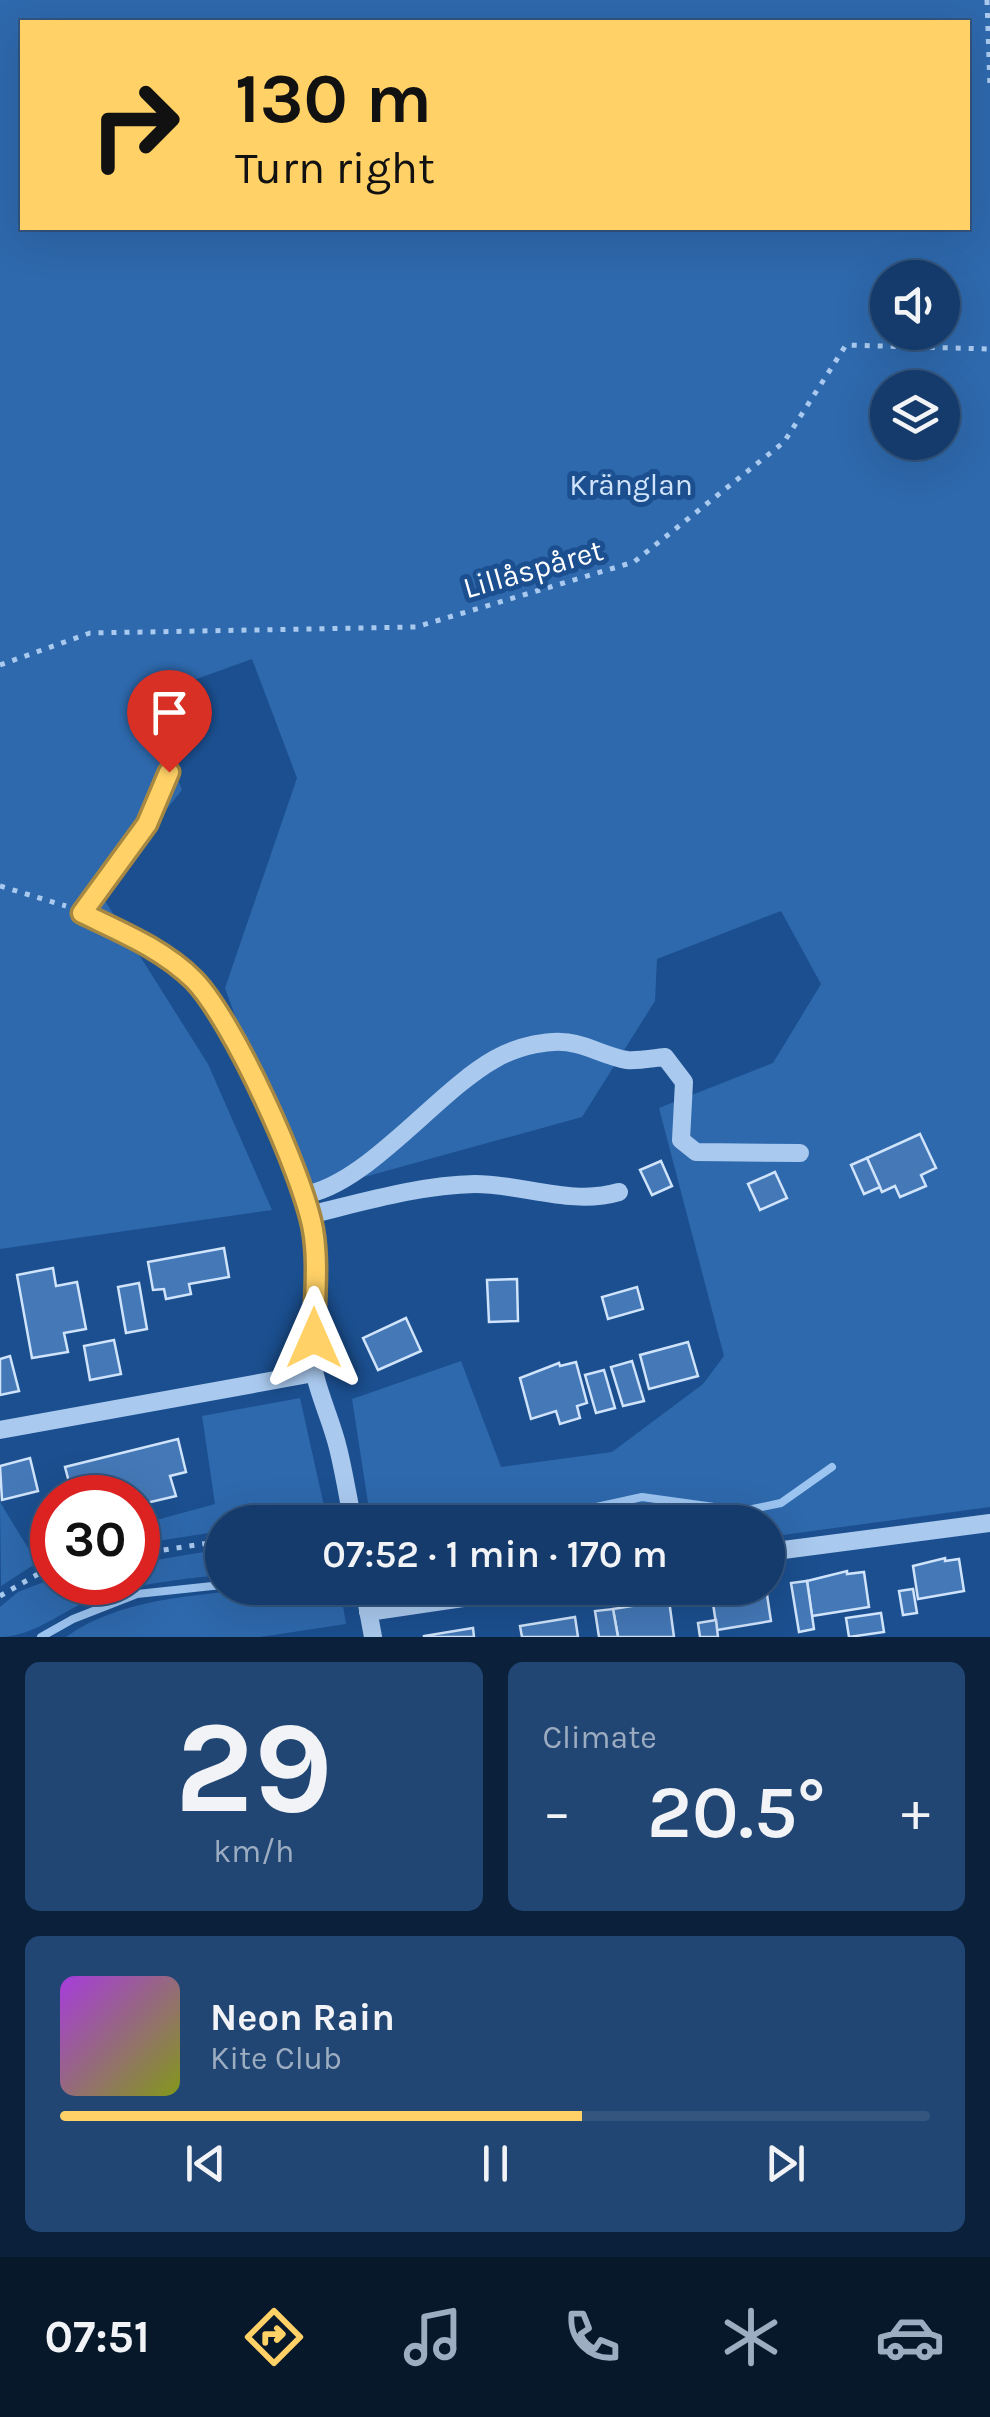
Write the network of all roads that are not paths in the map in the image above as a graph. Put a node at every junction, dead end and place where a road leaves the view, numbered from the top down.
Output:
1 (169, 772) dead end
2 (800, 1153) dead end
3 (619, 1192) dead end
4 (304, 1195) junction
5 (309, 1215) junction
6 (314, 1372) junction
7 (0, 1430) edge
8 (350, 1505) edge
9 (990, 1523) edge
10 (785, 1550) edge
11 (367, 1605) edge
12 (415, 1605) edge
13 (368, 1612) junction
14 (373, 1637) edge

1 - 4 street
2 - 4 street
3 - 5 street
4 - 5 street
5 - 6 street
6 - 7 street
6 - 8 street
9 - 10 street
11 - 13 street
12 - 13 street
13 - 14 street

